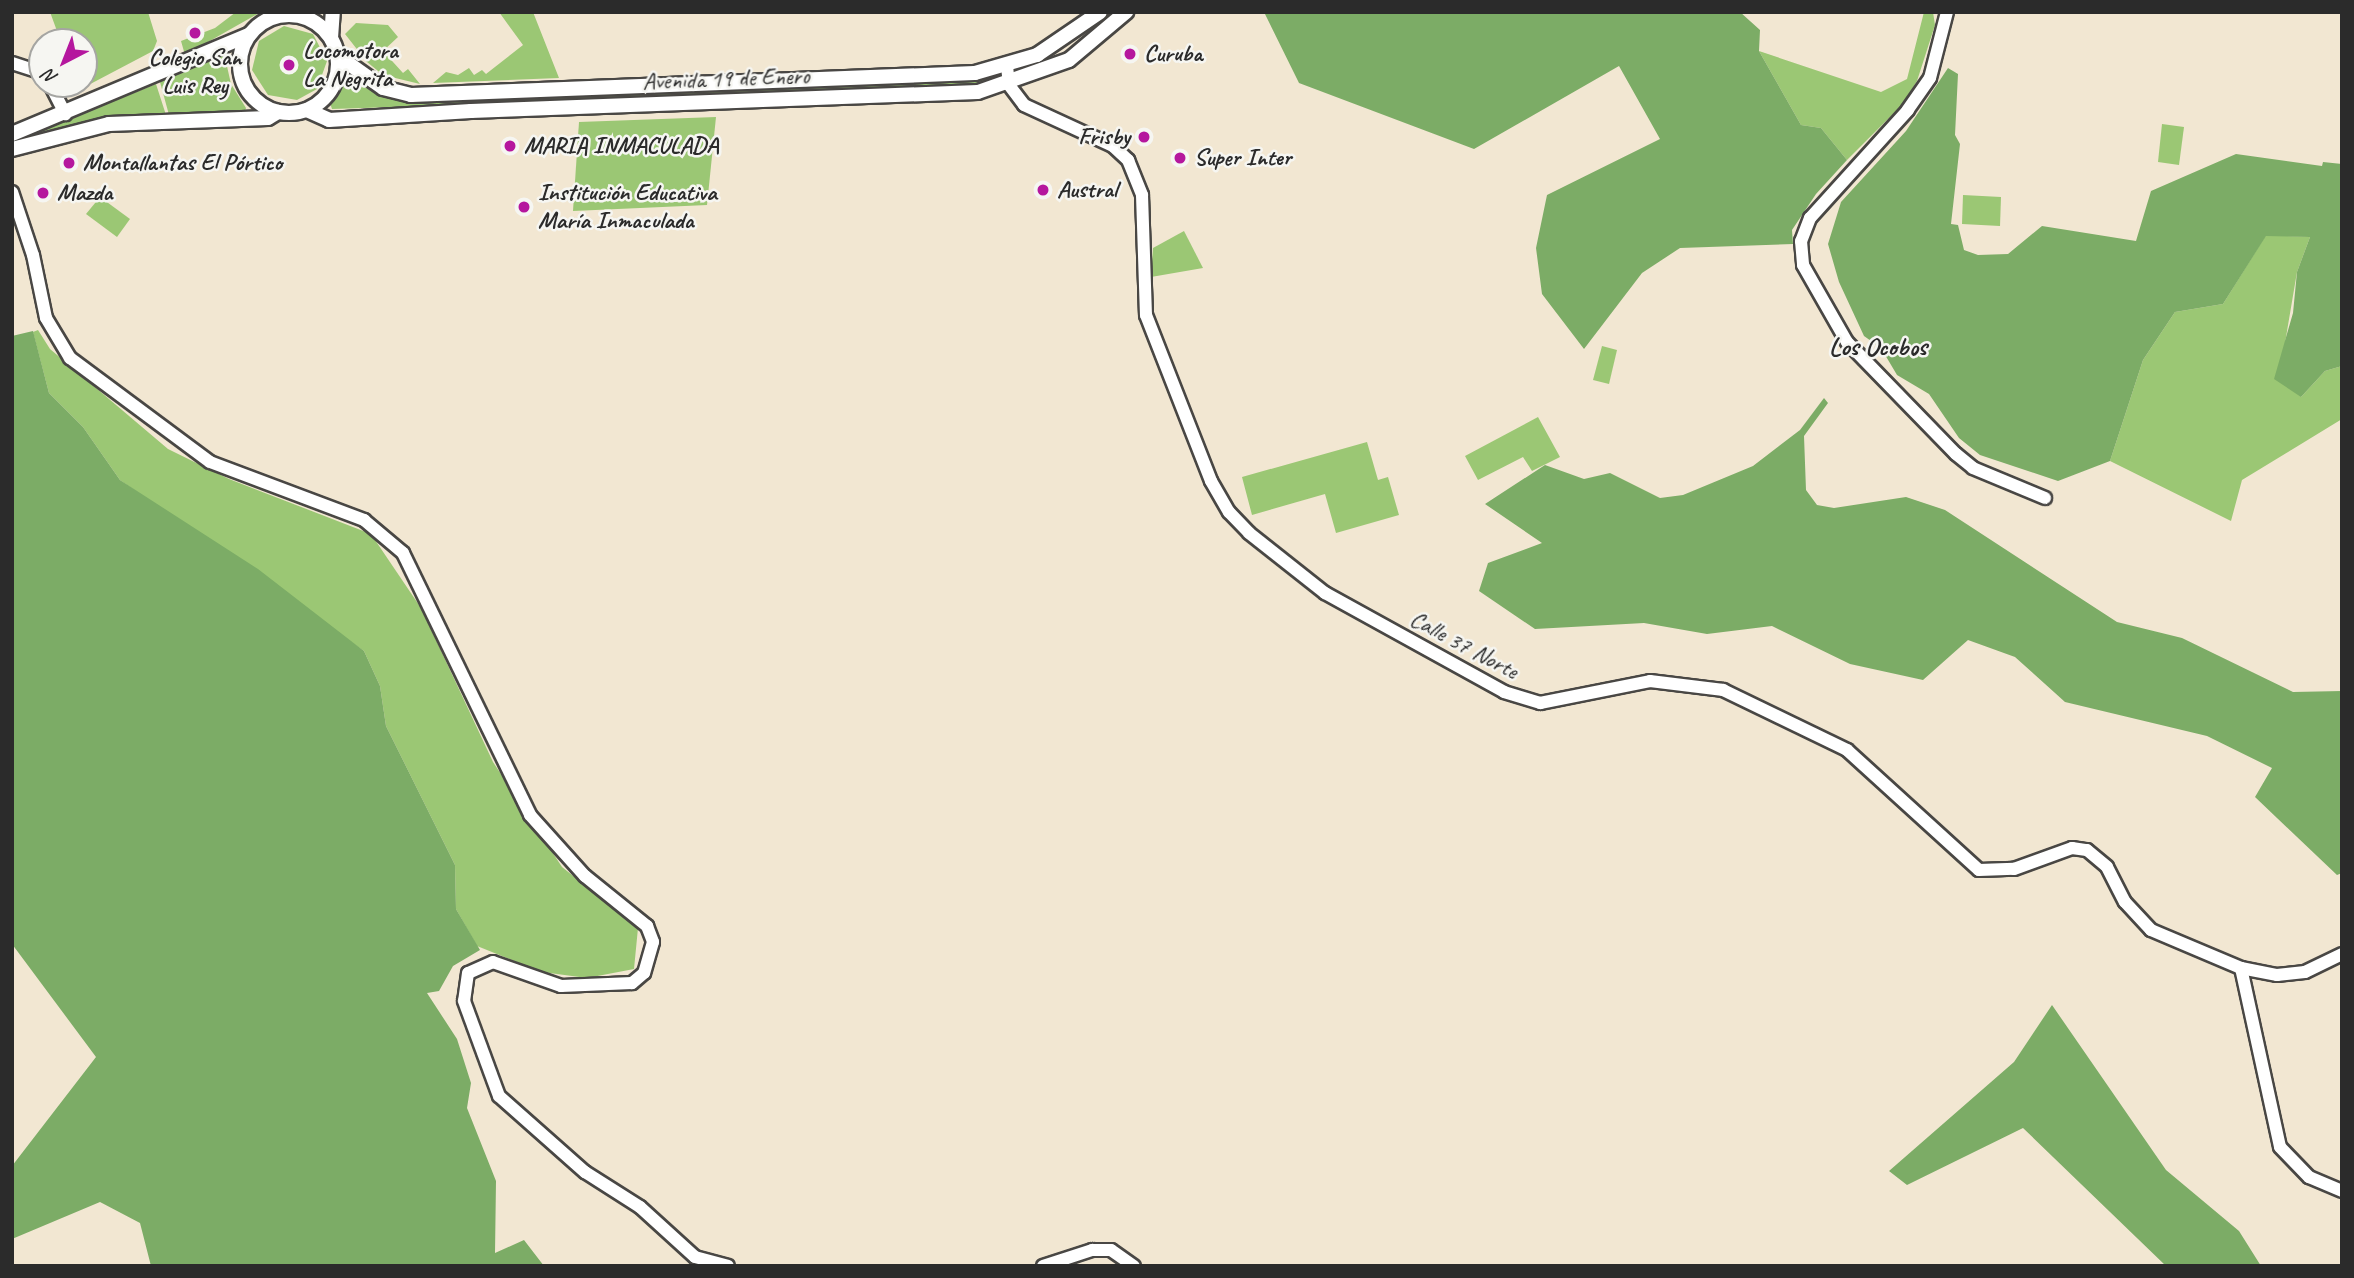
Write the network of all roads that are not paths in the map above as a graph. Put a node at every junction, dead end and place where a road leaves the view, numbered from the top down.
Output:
1 (333, 12) edge
2 (1100, 12) edge
3 (1126, 12) edge
4 (1947, 12) edge
5 (283, 14) edge
6 (249, 35) junction
7 (331, 38) junction
8 (338, 56) junction
9 (1007, 66) junction
10 (1009, 85) junction
11 (57, 98) edge
12 (307, 110) junction
13 (278, 112) junction
14 (65, 114) junction
15 (12, 134) edge
16 (12, 149) edge
17 (12, 192) edge
18 (2045, 498) dead end
19 (2342, 954) edge
20 (2241, 968) junction
21 (2342, 1191) edge
22 (728, 1266) edge
23 (1043, 1266) edge
24 (1134, 1266) edge

1 - 7 main road
2 - 9 main road, Avenida 19 de Enero
3 - 10 main road, Avenida 19 de Enero
4 - 18 street
5 - 6 main road
5 - 7 main road
6 - 13 main road
6 - 14 main road
7 - 8 main road
8 - 9 main road, Avenida 19 de Enero
8 - 12 main road
9 - 10 street
10 - 12 main road, Avenida 19 de Enero
10 - 20 street, Calle 37 Norte
11 - 14 street
12 - 13 main road
13 - 16 main road
14 - 15 main road
17 - 22 street
19 - 20 street, Calle 37 Norte
20 - 21 street
23 - 24 street

